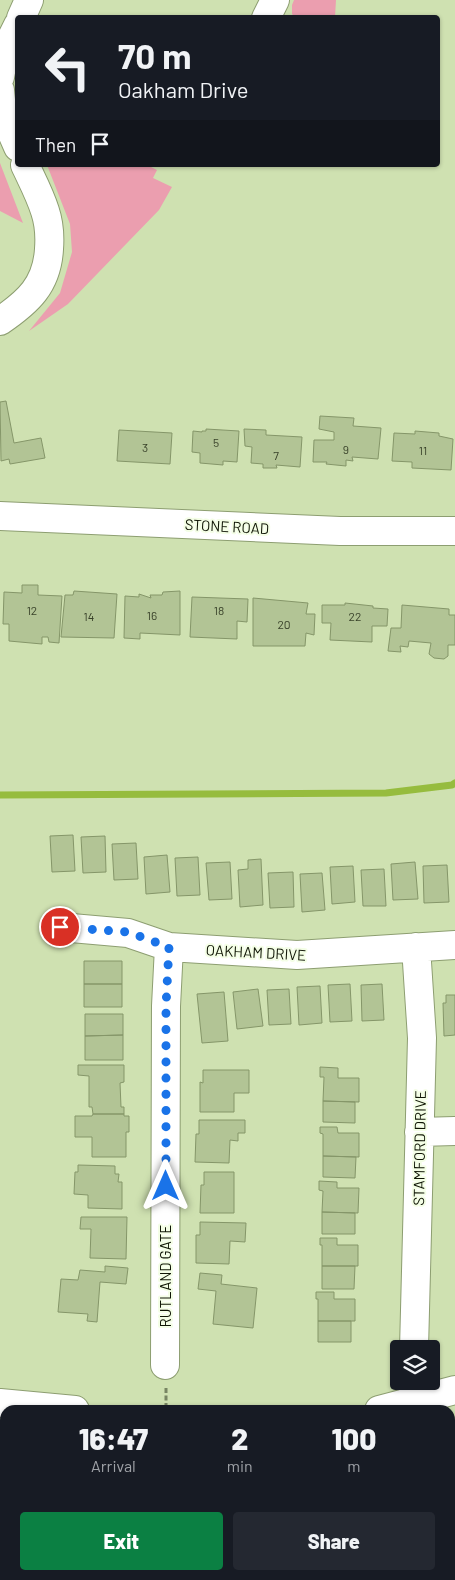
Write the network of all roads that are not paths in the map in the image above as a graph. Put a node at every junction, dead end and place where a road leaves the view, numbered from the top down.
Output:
1 (29, 0) edge
2 (275, 0) edge
3 (22, 15) edge
4 (268, 15) edge
5 (15, 31) edge
6 (0, 77) edge
7 (0, 90) edge
8 (15, 140) edge
9 (26, 167) edge
10 (0, 321) edge
11 (0, 516) edge
12 (455, 531) edge
13 (60, 927) dead end
14 (455, 945) edge
15 (169, 947) junction
16 (416, 947) junction
17 (455, 1131) edge
18 (419, 1132) junction
19 (414, 1340) edge
20 (165, 1365) dead end
21 (455, 1390) edge
22 (414, 1391) edge
23 (0, 1403) edge
24 (21, 1405) edge
25 (388, 1405) edge

1 - 3 street
2 - 4 street
5 - 6 street
7 - 8 street
9 - 10 street
11 - 12 street, STONE ROAD
13 - 15 street, OAKHAM DRIVE
14 - 16 street, OAKHAM DRIVE
15 - 16 street, OAKHAM DRIVE
15 - 20 street, RUTLAND GATE
16 - 18 street, STAMFORD DRIVE
17 - 18 street
18 - 19 street, STAMFORD DRIVE
21 - 22 street
22 - 25 street
23 - 24 street

